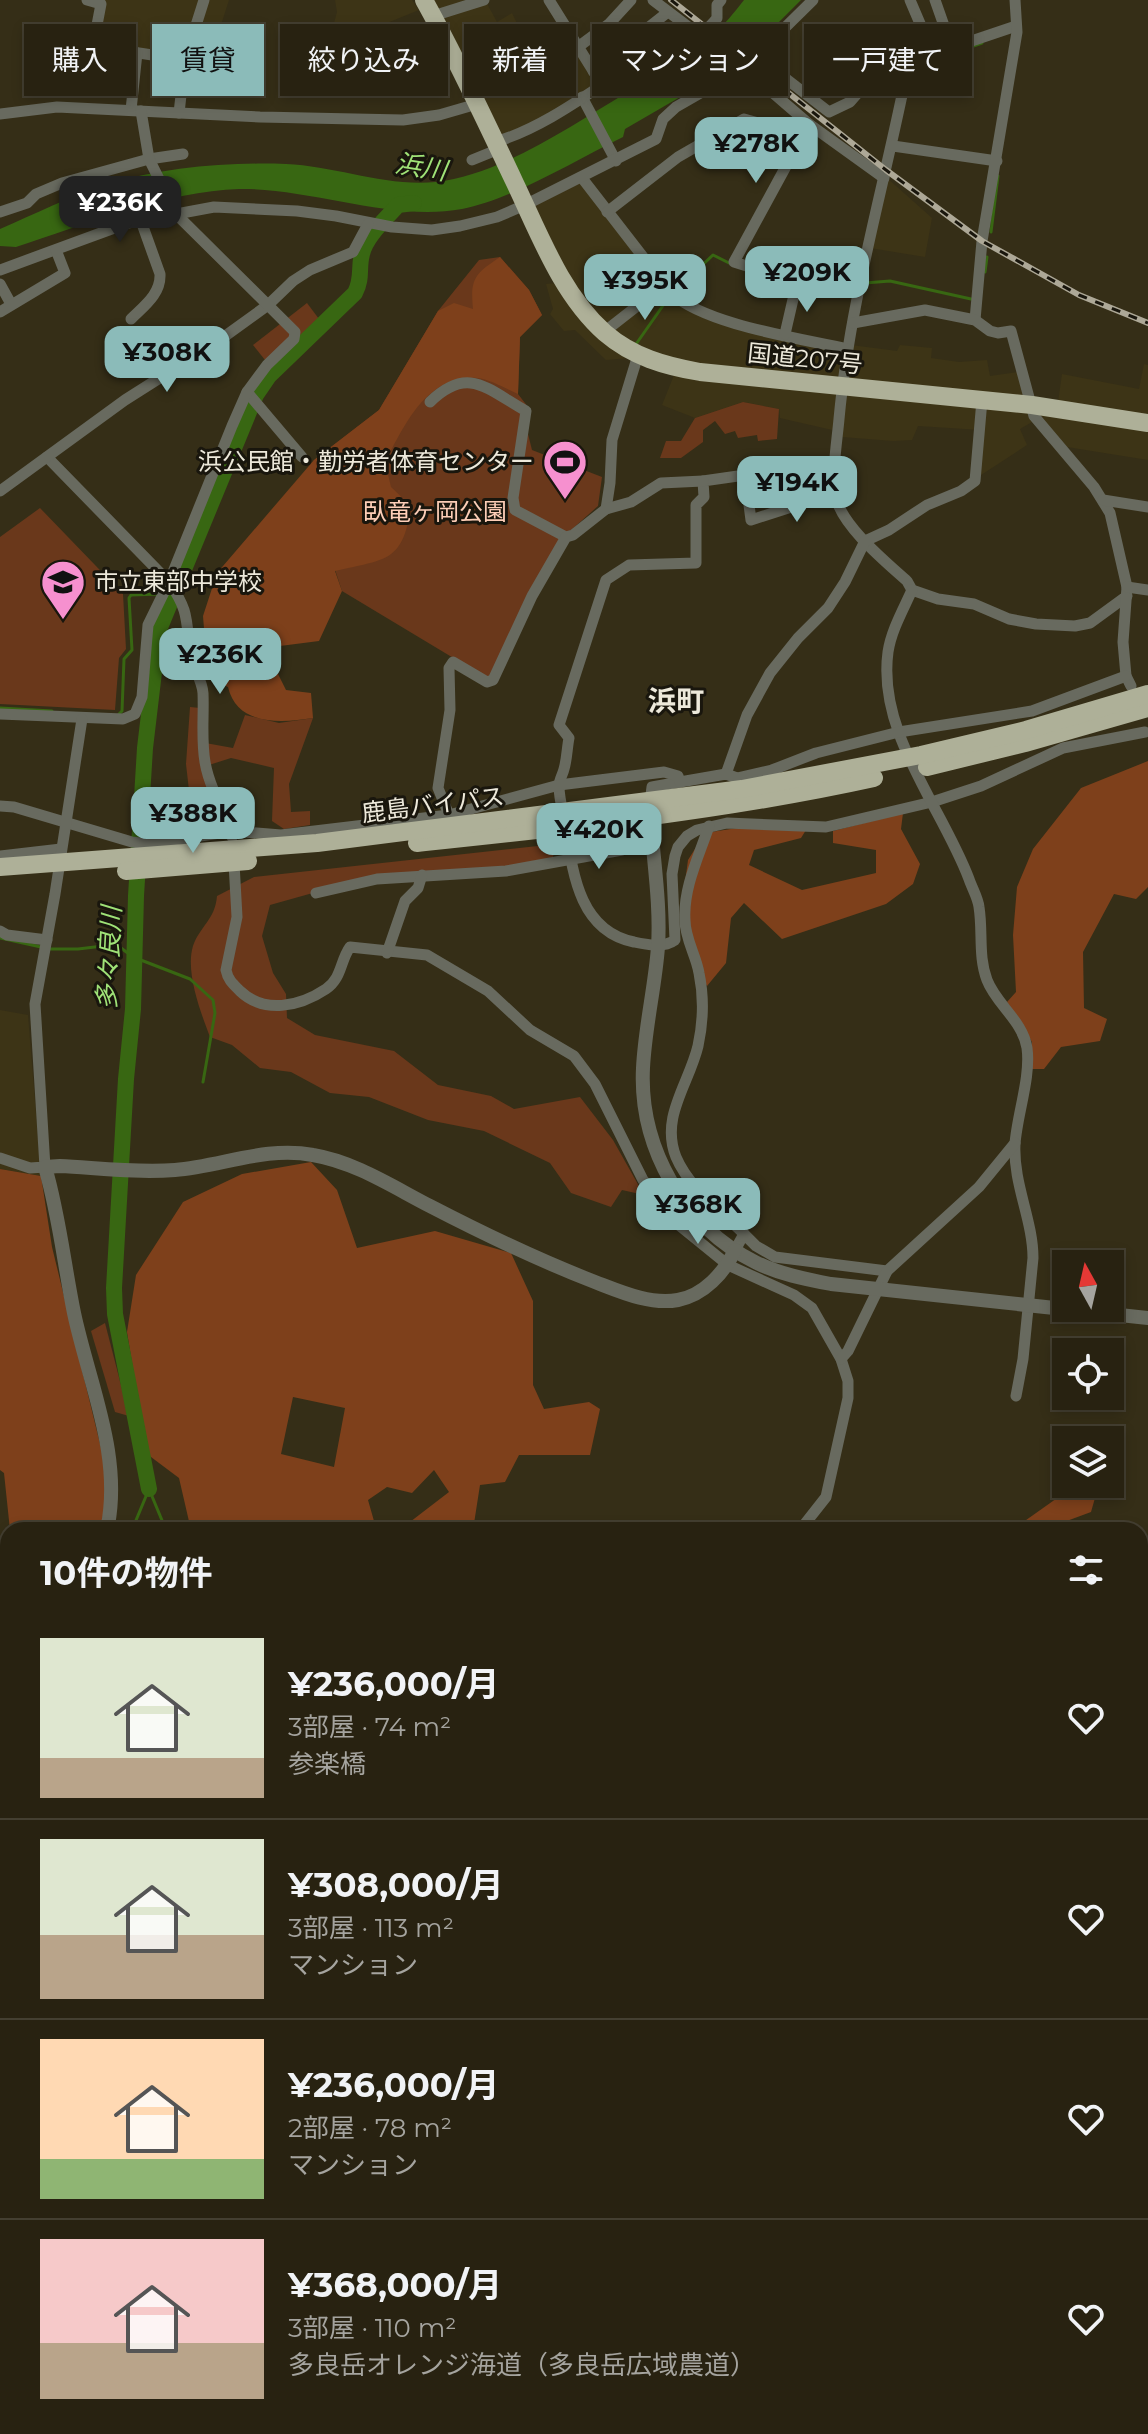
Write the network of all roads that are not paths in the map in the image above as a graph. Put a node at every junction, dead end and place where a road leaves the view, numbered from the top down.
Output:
1 (87, 0) edge
2 (204, 0) edge
3 (484, 0) edge
4 (549, 0) edge
5 (631, 0) edge
6 (653, 0) edge
7 (721, 0) edge
8 (813, 0) edge
9 (910, 0) edge
10 (935, 0) edge
11 (1015, 0) edge
12 (429, 8) edge
13 (668, 12) junction
14 (196, 24) edge
15 (653, 24) edge
16 (684, 24) edge
17 (711, 24) edge
18 (920, 24) edge
19 (943, 24) edge
20 (788, 26) edge
21 (1017, 29) junction
22 (972, 42) edge
23 (578, 47) junction
24 (137, 53) junction
25 (152, 55) edge
26 (592, 69) edge
27 (788, 80) edge
28 (592, 91) edge
29 (804, 93) edge
30 (181, 96) edge
31 (695, 96) edge
32 (776, 96) edge
33 (808, 96) edge
34 (855, 96) edge
35 (902, 96) edge
36 (582, 97) junction
37 (477, 104) junction
38 (136, 111) junction
39 (179, 113) junction
40 (0, 114) edge
41 (809, 124) junction
42 (893, 146) junction
43 (498, 147) junction
44 (183, 154) dead end
45 (149, 159) junction
46 (472, 160) dead end
47 (616, 161) junction
48 (997, 161) junction
49 (582, 178) junction
50 (884, 178) junction
51 (524, 203) junction
52 (0, 212) edge
53 (607, 212) junction
54 (177, 215) junction
55 (141, 221) junction
56 (368, 224) junction
57 (56, 250) junction
58 (0, 270) edge
59 (0, 284) edge
60 (796, 284) junction
61 (860, 284) junction
62 (669, 291) junction
63 (11, 304) junction
64 (268, 305) junction
65 (0, 312) edge
66 (131, 319) dead end
67 (975, 320) junction
68 (853, 323) junction
69 (604, 332) junction
70 (785, 334) junction
71 (847, 349) junction
72 (638, 355) junction
73 (842, 386) junction
74 (247, 392) junction
75 (982, 400) junction
76 (430, 402) dead end
77 (1032, 405) junction
78 (1148, 423) edge
79 (47, 457) junction
80 (302, 457) dead end
81 (703, 481) junction
82 (0, 491) edge
83 (836, 499) junction
84 (1103, 500) junction
85 (1148, 507) edge
86 (606, 509) junction
87 (566, 537) junction
88 (865, 541) junction
89 (165, 589) junction
90 (912, 590) junction
91 (1148, 590) edge
92 (1127, 591) junction
93 (1135, 685) edge
94 (0, 714) edge
95 (82, 719) junction
96 (1145, 725) edge
97 (901, 736) junction
98 (726, 774) junction
99 (680, 782) junction
100 (560, 789) junction
101 (929, 796) junction
102 (0, 806) edge
103 (650, 809) junction
104 (449, 815) junction
105 (65, 822) junction
106 (709, 826) junction
107 (233, 831) junction
108 (61, 849) junction
109 (622, 850) dead end
110 (570, 854) junction
111 (0, 856) edge
112 (225, 858) junction
113 (0, 867) edge
114 (422, 875) junction
115 (0, 879) edge
116 (316, 893) dead end
117 (0, 931) edge
118 (47, 940) junction
119 (658, 945) junction
120 (387, 953) junction
121 (1015, 1143) junction
122 (0, 1158) edge
123 (45, 1167) junction
124 (744, 1234) junction
125 (735, 1250) junction
126 (728, 1265) junction
127 (886, 1273) junction
128 (1026, 1305) junction
129 (1148, 1318) edge
130 (841, 1359) junction
131 (1016, 1396) dead end
132 (108, 1522) edge
133 (806, 1522) edge

1 - 24 street
2 - 14 street
3 - 12 street
4 - 23 street
5 - 23 street
6 - 13 street
7 - 17 street
8 - 20 street
9 - 18 street
10 - 19 street
11 - 21 street
12 - 37 highway, 国道207号
13 - 15 street
13 - 16 street
21 - 22 street
21 - 48 street
23 - 26 street
24 - 25 street
24 - 38 street
27 - 29 street
28 - 36 street
30 - 39 street
31 - 47 street
32 - 41 street
33 - 34 street
35 - 42 street
36 - 43 street
36 - 47 street
37 - 39 street
37 - 43 highway, 国道207号
38 - 39 street
38 - 40 street
38 - 45 street
41 - 50 street
41 - 53 street
41 - 60 street
42 - 48 street
42 - 50 street
43 - 46 street
43 - 51 highway, 国道207号
44 - 45 street
45 - 52 street
45 - 54 street
47 - 49 street
48 - 67 street
49 - 51 street
49 - 53 street
50 - 61 street
51 - 56 street
51 - 69 highway, 国道207号
53 - 62 street
54 - 55 street
54 - 56 street
54 - 64 street
55 - 57 street
55 - 66 street
56 - 64 street
57 - 58 street
57 - 63 street
59 - 63 street
60 - 61 street
60 - 70 street
61 - 68 street
62 - 69 street
62 - 70 street
63 - 65 street
64 - 74 street
64 - 79 street
67 - 68 street
67 - 77 street
68 - 71 street
69 - 72 highway, 国道207号
70 - 71 street
71 - 73 street
72 - 73 highway, 国道207号
72 - 86 street
73 - 75 highway, 国道207号
73 - 83 street
74 - 80 street
74 - 89 street
75 - 77 highway, 国道207号
75 - 88 street
76 - 87 street
77 - 78 highway, 国道207号
77 - 84 street
79 - 82 street
79 - 89 street
81 - 83 street
81 - 86 street
81 - 100 street
83 - 88 street
84 - 85 street
84 - 92 street
86 - 87 street
87 - 104 street
88 - 90 street
88 - 98 street
89 - 95 street
89 - 107 street
90 - 92 street
90 - 97 street
91 - 92 street
92 - 93 street
93 - 97 street
93 - 103 highway, 鹿島バイパス
94 - 95 street
95 - 105 street
96 - 101 street
96 - 103 highway, 鹿島バイパス
97 - 98 street
97 - 101 street
98 - 99 street
99 - 100 street
99 - 103 street
100 - 104 street
100 - 110 street
101 - 106 street
101 - 121 street
102 - 105 street
103 - 112 highway, 鹿島バイパス
103 - 119 street
104 - 107 street
105 - 107 street
105 - 108 street
106 - 119 street
106 - 124 street
107 - 112 street
108 - 111 street
108 - 118 street
109 - 110 street
110 - 114 street
110 - 119 street
112 - 113 highway, 鹿島バイパス
112 - 115 highway, 鹿島バイパス
112 - 120 street
114 - 116 street
114 - 120 street
117 - 118 street
118 - 123 street
119 - 125 street
120 - 126 street
121 - 127 street
121 - 128 street
122 - 123 street
123 - 126 street
123 - 132 street
124 - 125 street
124 - 127 street
125 - 126 street
125 - 128 street
126 - 130 street
127 - 130 street
128 - 129 street
128 - 131 street
130 - 133 street

